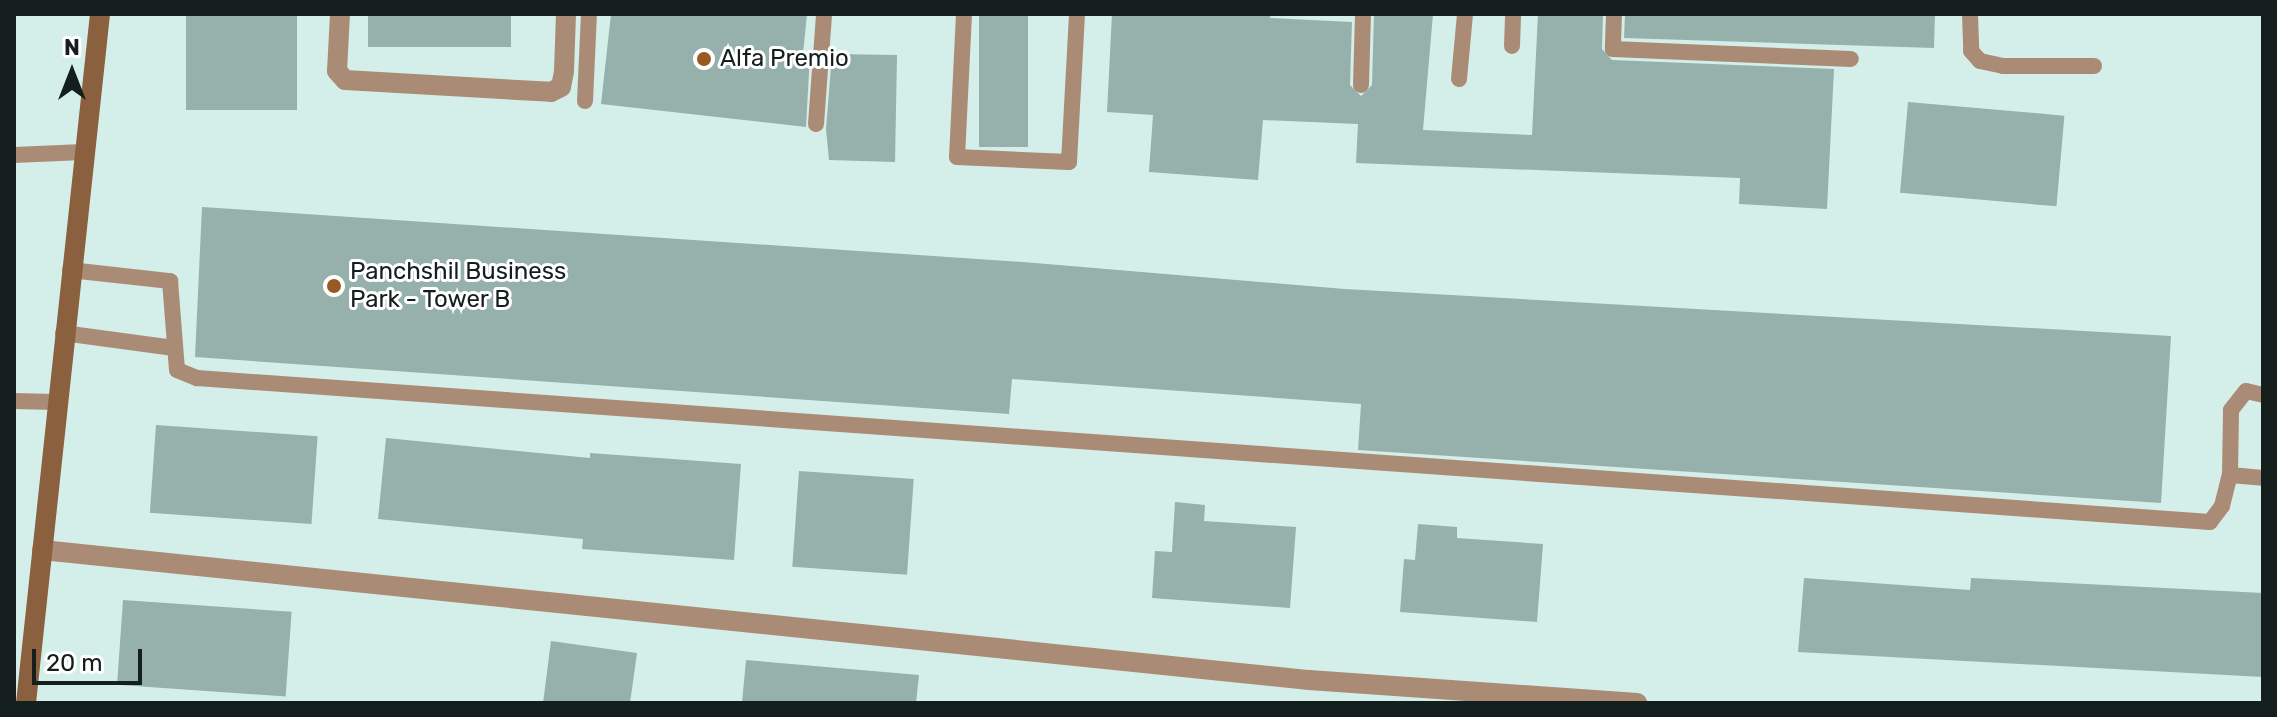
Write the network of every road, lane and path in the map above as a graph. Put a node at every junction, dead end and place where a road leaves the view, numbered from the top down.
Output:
1 (100, 14) edge
2 (340, 14) edge
3 (566, 14) edge
4 (589, 14) edge
5 (824, 14) edge
6 (964, 14) edge
7 (1077, 14) edge
8 (1363, 14) edge
9 (1465, 14) edge
10 (1513, 14) edge
11 (1614, 14) edge
12 (1970, 14) edge
13 (1512, 46) dead end
14 (1851, 59) dead end
15 (2094, 66) dead end
16 (1459, 79) dead end
17 (1361, 85) dead end
18 (585, 101) dead end
19 (816, 124) dead end
20 (83, 152) junction
21 (14, 155) edge
22 (70, 270) junction
23 (63, 333) junction
24 (174, 348) junction
25 (2263, 395) edge
26 (14, 401) edge
27 (55, 402) junction
28 (2230, 475) junction
29 (2263, 478) edge
30 (42, 550) junction
31 (23, 690) edge
32 (1637, 703) edge

1 - 20 street
2 - 3 street
4 - 18 lane
5 - 19 lane
6 - 7 lane
8 - 17 lane
9 - 16 lane
10 - 13 lane
11 - 14 lane
12 - 15 lane
20 - 21 lane
20 - 22 street
22 - 23 street
22 - 24 lane
23 - 24 lane
23 - 27 street
24 - 28 lane
25 - 28 lane
26 - 27 lane
27 - 30 street
28 - 29 lane
30 - 31 street
30 - 32 street

